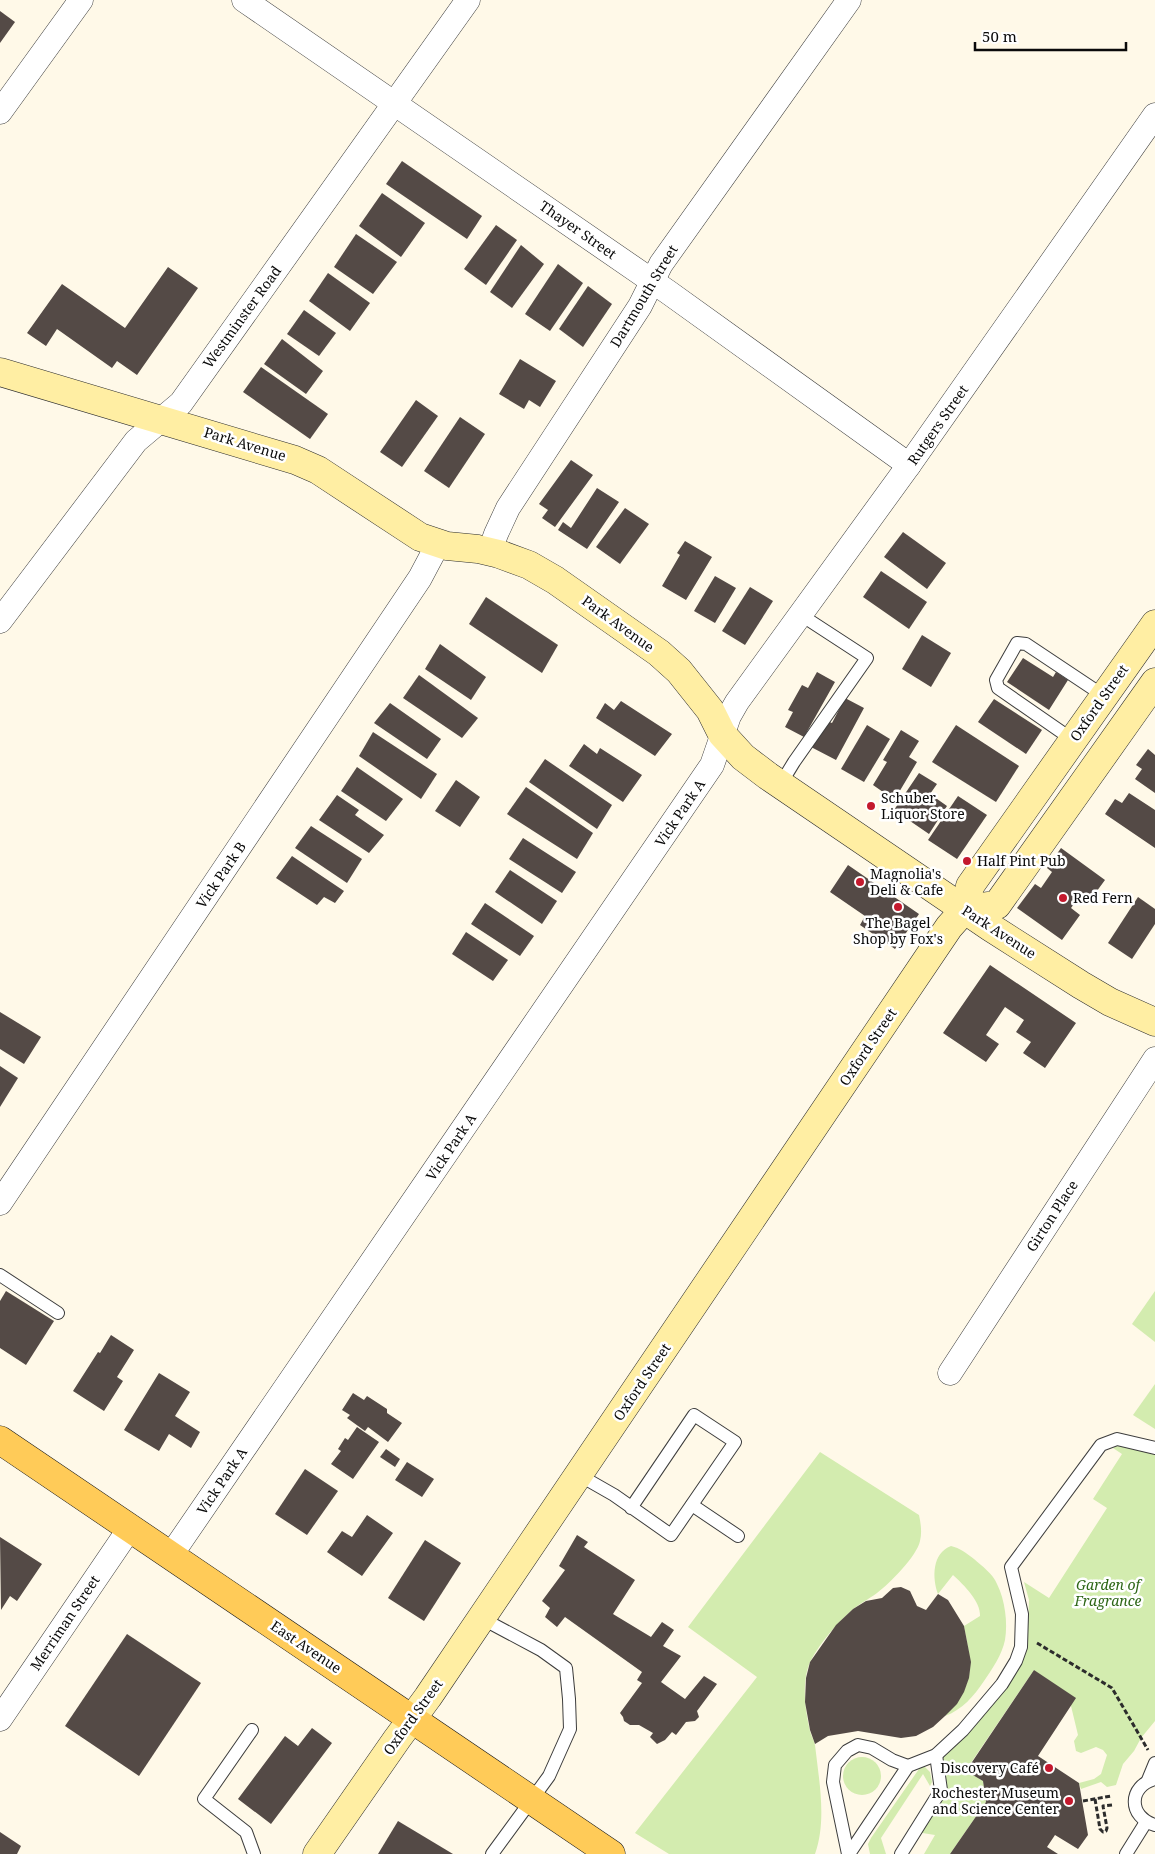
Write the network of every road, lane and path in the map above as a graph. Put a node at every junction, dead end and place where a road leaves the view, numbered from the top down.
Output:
1 (82, 0) edge
2 (244, 0) edge
3 (468, 0) edge
4 (848, 0) edge
5 (395, 104) junction
6 (0, 112) edge
7 (1155, 115) edge
8 (652, 282) junction
9 (0, 372) edge
10 (162, 419) junction
11 (909, 465) junction
12 (438, 544) junction
13 (490, 552) junction
14 (800, 616) junction
15 (0, 621) edge
16 (1155, 624) edge
17 (1155, 682) edge
18 (1104, 696) junction
19 (722, 734) junction
20 (1073, 740) junction
21 (780, 785) junction
22 (964, 910) junction
23 (1155, 1022) edge
24 (1155, 1059) edge
25 (0, 1203) edge
26 (0, 1275) edge
27 (58, 1312) dead end
28 (950, 1373) dead end
29 (0, 1440) edge
30 (1155, 1448) edge
31 (579, 1475) junction
32 (692, 1505) junction
33 (631, 1508) junction
34 (130, 1528) junction
35 (738, 1536) dead end
36 (171, 1555) junction
37 (481, 1618) junction
38 (1021, 1634) junction
39 (412, 1718) junction
40 (0, 1719) edge
41 (252, 1730) dead end
42 (1155, 1753) edge
43 (936, 1755) junction
44 (1155, 1763) edge
45 (908, 1766) junction
46 (1152, 1780) edge
47 (1111, 1796) dead end
48 (531, 1799) junction
49 (1095, 1799) junction
50 (1083, 1801) dead end
51 (1112, 1804) dead end
52 (1151, 1824) edge
53 (324, 1849) edge
54 (254, 1854) edge
55 (492, 1854) edge
56 (611, 1854) edge
57 (848, 1854) edge
58 (901, 1854) edge
59 (1126, 1854) edge

1 - 6 street
2 - 5 street, Thayer Street
3 - 5 street, Westminster Road
4 - 8 street, Dartmouth Street
5 - 8 street, Thayer Street
5 - 10 street, Westminster Road
7 - 11 street, Rutgers Street
8 - 11 street, Thayer Street
8 - 13 street, Dartmouth Street
9 - 10 street, Park Avenue
10 - 12 street, Park Avenue
10 - 15 street, Westminster Road
11 - 14 street, Rutgers Street
12 - 13 street, Park Avenue
12 - 25 street, Vick Park B
13 - 19 street, Park Avenue
14 - 19 street, Rutgers Street
14 - 21 lane
16 - 18 street, Oxford Street
17 - 22 street
18 - 20 street, Oxford Street
18 - 20 lane
19 - 21 street, Park Avenue
19 - 36 street, Vick Park A
20 - 22 street, Oxford Street
21 - 22 street, Park Avenue
22 - 23 street, Park Avenue
22 - 31 street, Oxford Street
24 - 28 street, Girton Place
26 - 27 lane
29 - 34 main road, East Avenue
30 - 38 lane
31 - 33 lane
31 - 37 street, Oxford Street
32 - 33 lane
32 - 33 lane
32 - 35 lane
34 - 36 main road, East Avenue
34 - 40 street, Merriman Street
36 - 39 main road, East Avenue
37 - 39 street, Oxford Street
37 - 48 lane
38 - 42 path
38 - 43 lane
39 - 48 main road, East Avenue
39 - 53 street, Oxford Street
41 - 54 lane
43 - 45 lane
43 - 58 lane
44 - 46 lane
45 - 57 lane
45 - 57 lane
46 - 52 lane
47 - 49 path
48 - 55 lane
48 - 56 main road, East Avenue
49 - 50 path
49 - 51 path
52 - 59 lane

